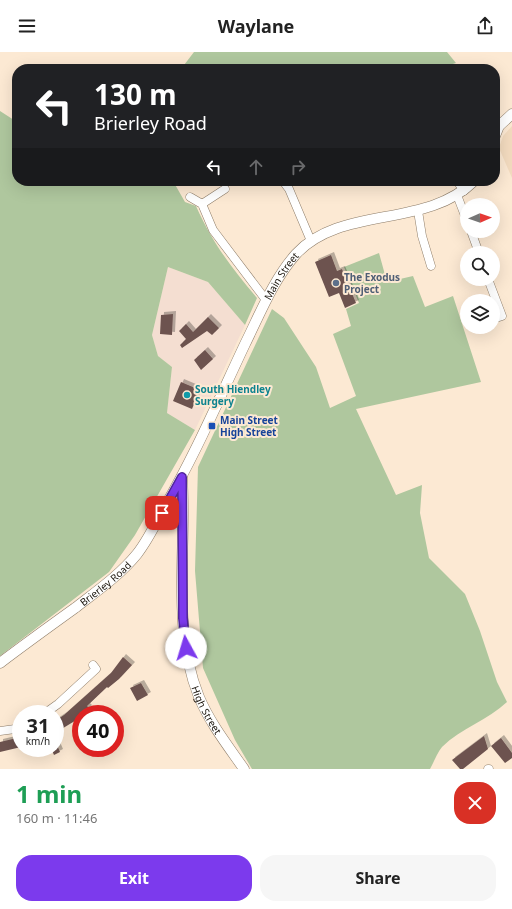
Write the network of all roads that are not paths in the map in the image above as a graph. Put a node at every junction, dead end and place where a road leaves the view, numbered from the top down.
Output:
1 (512, 114) edge
2 (500, 122) edge
3 (287, 186) edge
4 (459, 186) edge
5 (469, 186) edge
6 (225, 189) dead end
7 (461, 193) junction
8 (190, 197) dead end
9 (462, 198) edge
10 (202, 204) junction
11 (418, 211) junction
12 (310, 241) junction
13 (431, 266) dead end
14 (266, 300) junction
15 (182, 477) junction
16 (0, 663) edge
17 (93, 665) dead end
18 (57, 705) edge
19 (12, 729) edge
20 (0, 731) edge
21 (244, 769) edge

1 - 2 street
3 - 12 street
4 - 7 street
5 - 7 street, Main Street
6 - 10 street
7 - 9 street
7 - 11 street, Main Street
8 - 10 street
10 - 14 street
11 - 12 street, Main Street
11 - 13 street
12 - 14 street, Main Street
14 - 15 street, Main Street
15 - 16 street, Brierley Road
15 - 21 street, High Street
17 - 18 street
19 - 20 street

